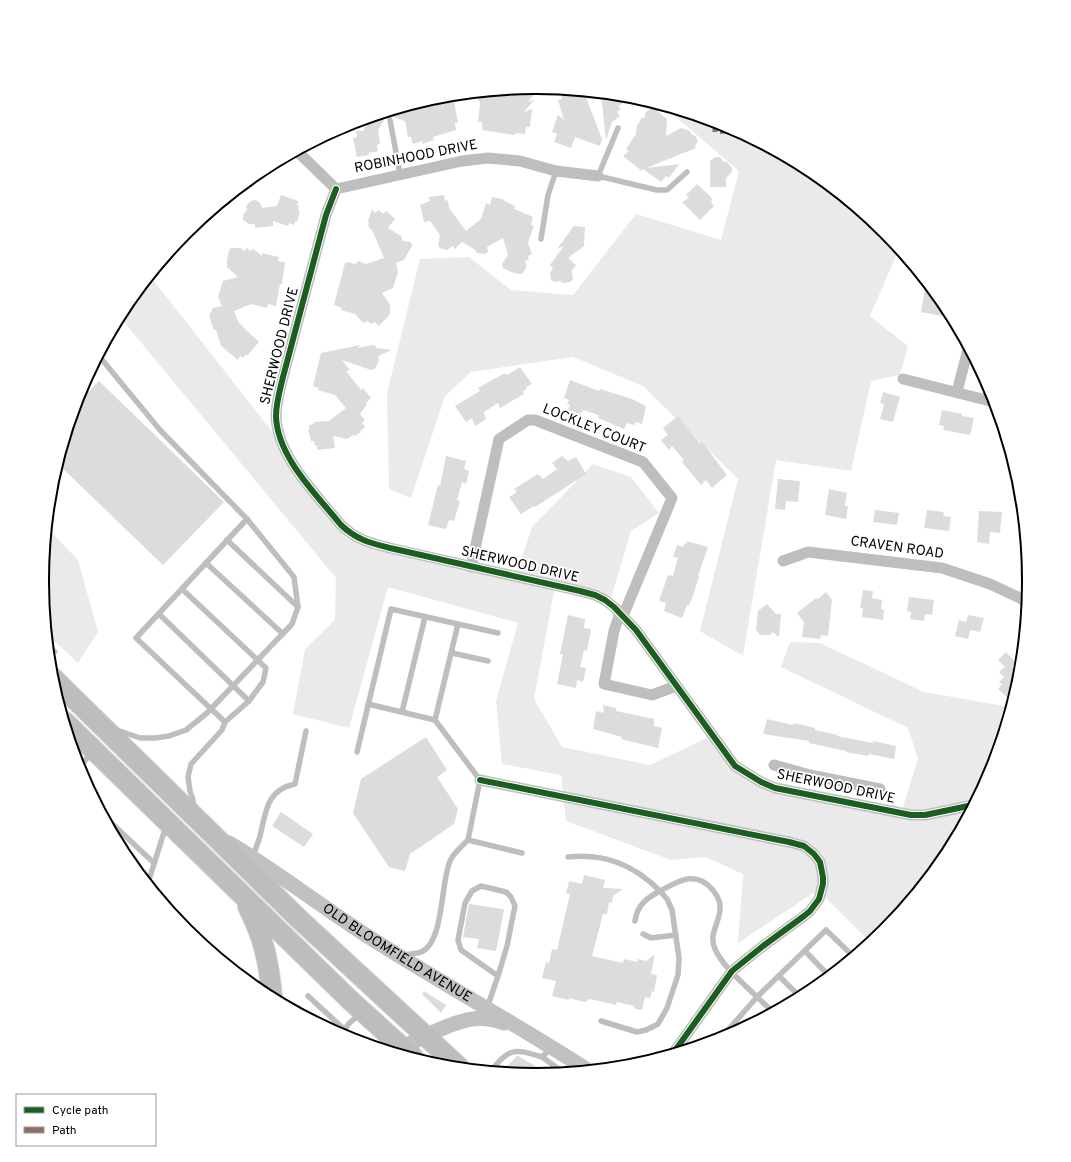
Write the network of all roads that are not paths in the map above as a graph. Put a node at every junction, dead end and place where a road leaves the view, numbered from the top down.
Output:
1 (390, 120) dead end
2 (618, 128) dead end
3 (301, 155) edge
4 (556, 171) junction
5 (686, 172) dead end
6 (400, 174) junction
7 (598, 176) junction
8 (336, 189) junction
9 (541, 239) dead end
10 (966, 355) edge
11 (102, 360) edge
12 (903, 379) dead end
13 (957, 392) junction
14 (987, 400) edge
15 (247, 519) junction
16 (227, 540) junction
17 (783, 561) dead end
18 (206, 563) junction
19 (471, 567) junction
20 (182, 589) junction
21 (1021, 599) edge
22 (298, 607) junction
23 (159, 614) junction
24 (622, 615) junction
25 (425, 617) junction
26 (458, 624) junction
27 (498, 633) dead end
28 (282, 634) junction
29 (452, 653) junction
30 (258, 660) junction
31 (488, 662) dead end
32 (60, 685) edge
33 (233, 686) junction
34 (676, 686) junction
35 (248, 701) junction
36 (368, 704) junction
37 (211, 708) junction
38 (402, 712) junction
39 (435, 720) junction
40 (225, 722) junction
41 (100, 724) junction
42 (73, 730) edge
43 (306, 732) dead end
44 (79, 747) edge
45 (93, 750) junction
46 (357, 752) dead end
47 (84, 762) edge
48 (774, 765) dead end
49 (810, 775) junction
50 (480, 780) junction
51 (880, 789) dead end
52 (807, 794) junction
53 (966, 806) edge
54 (194, 816) junction
55 (167, 822) junction
56 (116, 828) edge
57 (211, 832) junction
58 (468, 840) junction
59 (522, 853) dead end
60 (253, 857) junction
61 (568, 857) dead end
62 (154, 863) junction
63 (150, 877) edge
64 (660, 890) junction
65 (242, 894) junction
66 (635, 921) dead end
67 (643, 934) dead end
68 (676, 934) junction
69 (805, 951) junction
70 (849, 953) edge
71 (400, 956) junction
72 (732, 971) junction
73 (825, 972) edge
74 (498, 976) junction
75 (779, 976) junction
76 (271, 990) edge
77 (795, 992) edge
78 (308, 996) dead end
79 (757, 997) junction
80 (487, 1008) junction
81 (768, 1008) edge
82 (363, 1012) junction
83 (601, 1021) dead end
84 (336, 1024) edge
85 (732, 1026) edge
86 (346, 1029) edge
87 (426, 1036) junction
88 (678, 1046) edge
89 (400, 1048) edge
90 (544, 1048) junction
91 (407, 1050) edge
92 (451, 1060) edge
93 (496, 1065) edge
94 (577, 1065) edge
95 (559, 1067) edge

1 - 6 lane
2 - 7 lane
3 - 8 street
4 - 6 street, ROBINHOOD DRIVE
4 - 7 street, ROBINHOOD DRIVE
4 - 9 lane
5 - 7 lane
6 - 8 street, ROBINHOOD DRIVE
8 - 19 street, SHERWOOD DRIVE
10 - 13 street
11 - 15 lane
12 - 13 street
13 - 14 street
15 - 16 lane
15 - 22 lane
16 - 18 lane
16 - 22 lane
17 - 21 street, CRAVEN ROAD
18 - 20 lane
18 - 28 lane
19 - 24 street, SHERWOOD DRIVE
19 - 24 street, LOCKLEY COURT
20 - 23 lane
20 - 30 lane
22 - 28 lane
23 - 33 lane
23 - 37 lane
24 - 34 street, SHERWOOD DRIVE
24 - 34 street
25 - 26 lane
25 - 36 lane
25 - 38 lane
26 - 27 lane
26 - 29 lane
28 - 30 lane
29 - 31 lane
29 - 39 lane
30 - 33 lane
30 - 35 lane
32 - 41 highway
33 - 35 lane
33 - 37 lane
34 - 52 street, SHERWOOD DRIVE
35 - 40 lane
36 - 38 lane
36 - 46 lane
37 - 40 lane
37 - 41 lane
38 - 39 lane
39 - 50 lane
40 - 54 lane
41 - 54 highway
42 - 45 highway
43 - 60 lane
44 - 45 street
45 - 47 lane
45 - 55 highway
48 - 49 street
49 - 51 street
49 - 52 street
50 - 58 lane
50 - 72 street
52 - 53 street, SHERWOOD DRIVE
54 - 57 highway
55 - 62 lane
55 - 65 highway
56 - 62 lane
57 - 60 street, OLD BLOOMFIELD AVENUE
57 - 87 highway
58 - 59 lane
58 - 71 lane
60 - 71 street, OLD BLOOMFIELD AVENUE
61 - 64 lane
62 - 63 lane
64 - 66 lane
64 - 68 lane
64 - 72 lane
65 - 76 highway
65 - 82 highway
67 - 68 lane
68 - 83 lane
69 - 70 lane
69 - 73 lane
69 - 75 lane
71 - 80 street, OLD BLOOMFIELD AVENUE
72 - 79 lane
72 - 88 street
74 - 74 lane
74 - 80 lane
75 - 77 lane
75 - 79 lane
78 - 84 lane
79 - 81 lane
79 - 85 lane
80 - 90 street, OLD BLOOMFIELD AVENUE
82 - 86 lane
82 - 89 highway
87 - 90 street
87 - 91 street
87 - 92 highway
90 - 93 lane
90 - 94 street, OLD BLOOMFIELD AVENUE
90 - 95 lane

